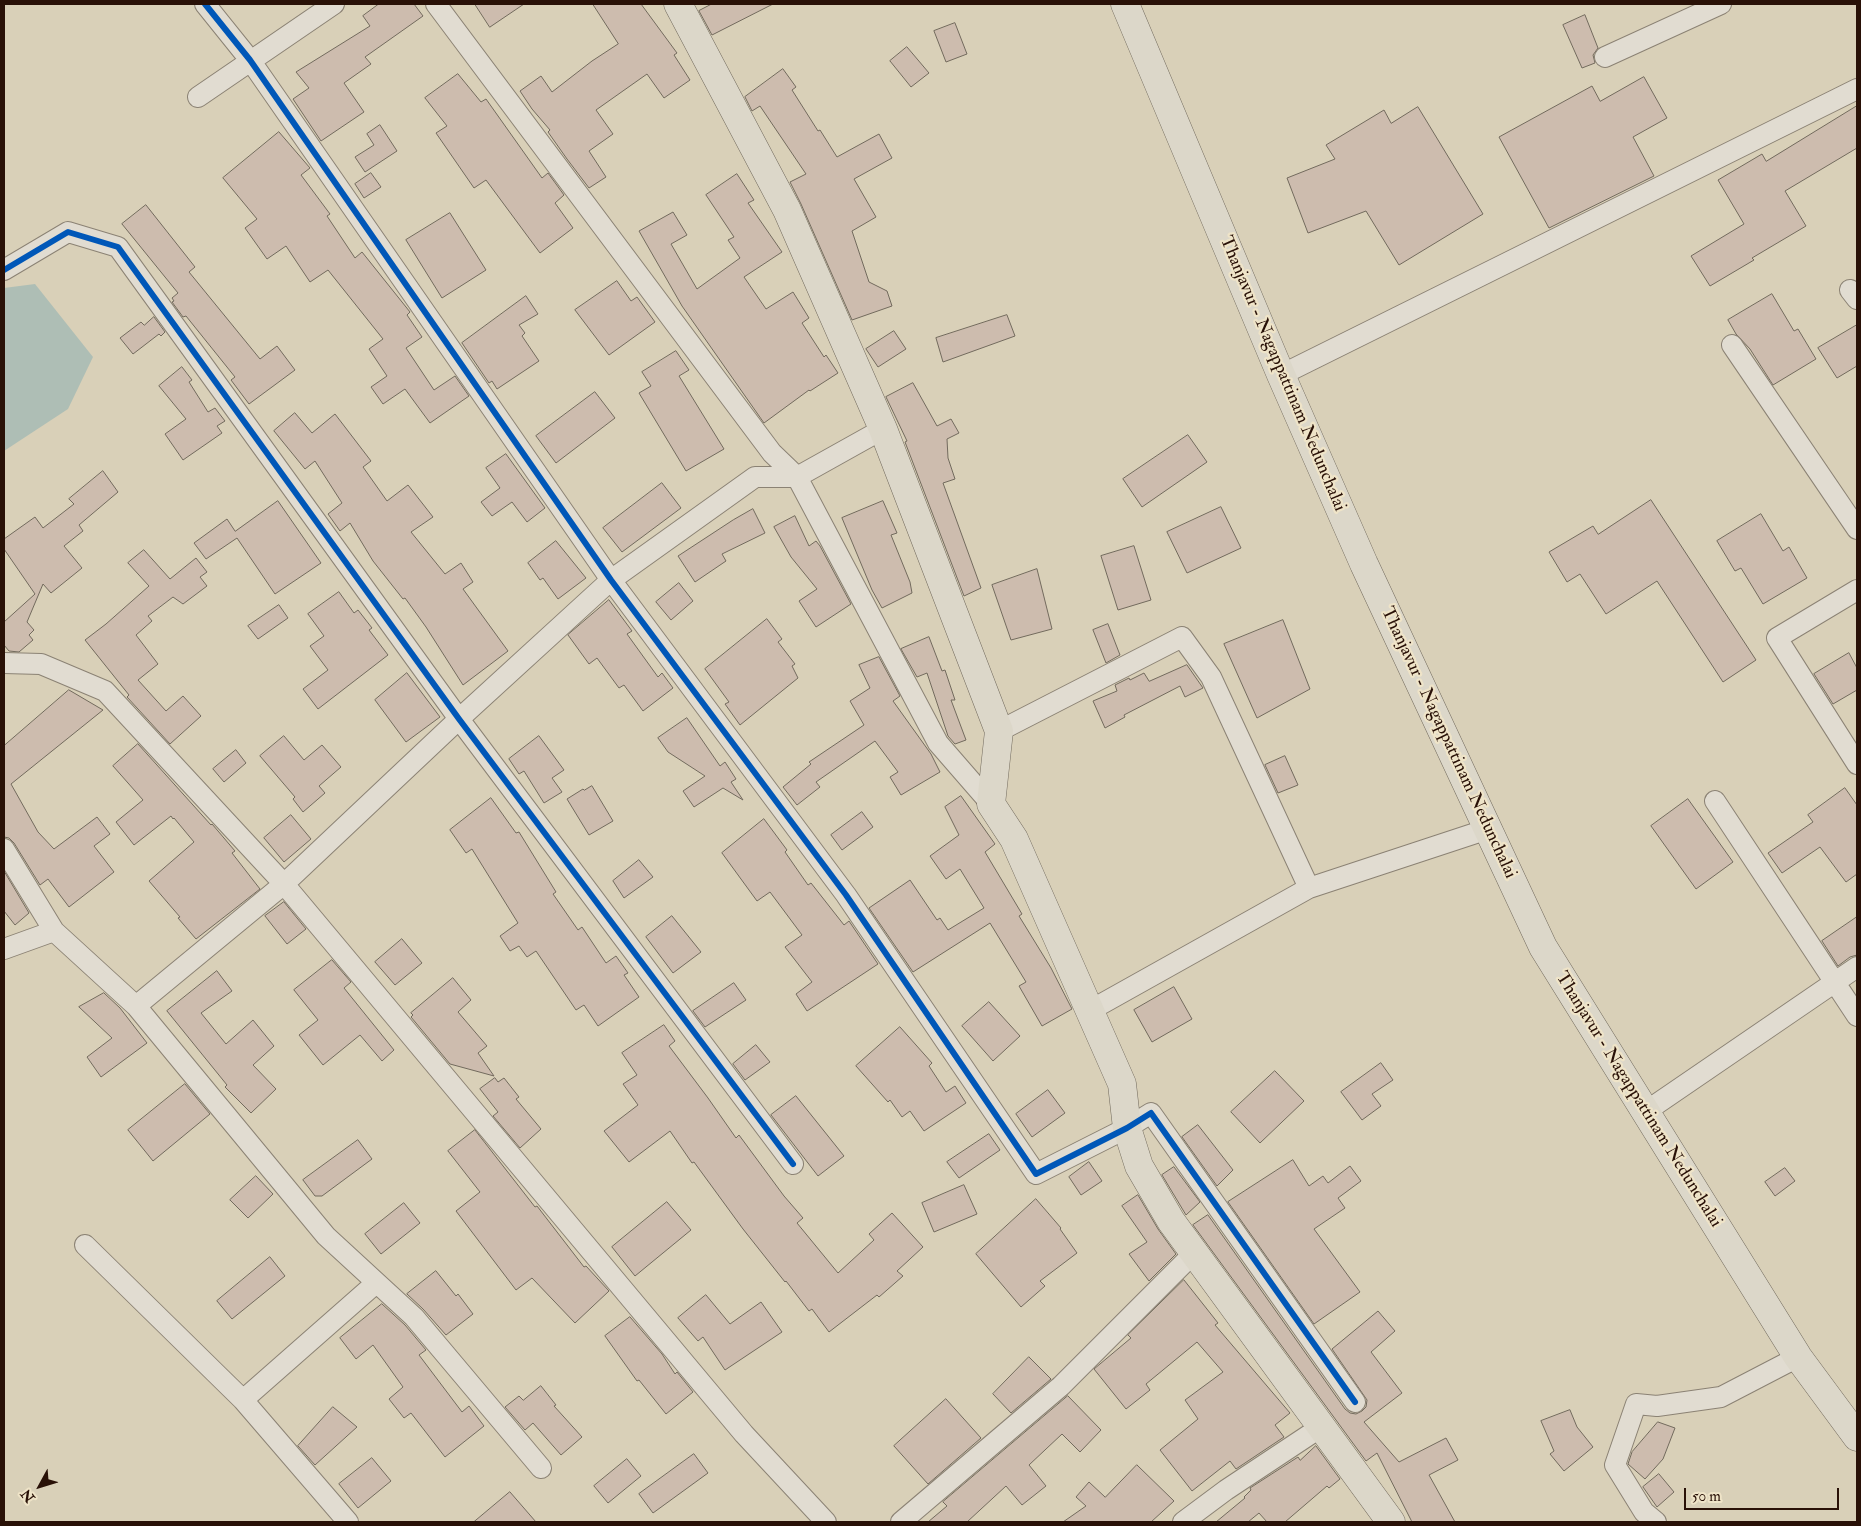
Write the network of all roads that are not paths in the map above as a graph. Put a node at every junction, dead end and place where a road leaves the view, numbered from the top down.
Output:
1 (204, 4) edge
2 (334, 4) edge
3 (436, 4) edge
4 (678, 4) edge
5 (1125, 4) edge
6 (1721, 4) edge
7 (1605, 57) dead end
8 (250, 60) junction
9 (1857, 89) edge
10 (198, 97) dead end
11 (4, 270) edge
12 (1732, 345) dead end
13 (1280, 376) junction
14 (883, 429) junction
15 (797, 477) junction
16 (1857, 529) edge
17 (611, 580) junction
18 (1857, 590) edge
19 (4, 663) edge
20 (459, 719) junction
21 (999, 731) junction
22 (1857, 764) edge
23 (1715, 801) dead end
24 (991, 804) junction
25 (1488, 830) junction
26 (4, 849) edge
27 (284, 884) junction
28 (1309, 888) junction
29 (54, 931) junction
30 (4, 949) edge
31 (1857, 967) edge
32 (1834, 981) junction
33 (136, 1006) junction
34 (1089, 1012) junction
35 (1857, 1016) edge
36 (1645, 1112) junction
37 (1127, 1128) junction
38 (792, 1164) dead end
39 (85, 1245) dead end
40 (1194, 1253) junction
41 (376, 1283) junction
42 (1798, 1357) junction
43 (243, 1400) junction
44 (1356, 1402) dead end
45 (1321, 1427) junction
46 (1857, 1436) edge
47 (541, 1468) dead end
48 (348, 1522) edge
49 (826, 1522) edge
50 (901, 1522) edge
51 (1183, 1522) edge
52 (1391, 1522) edge
53 (1656, 1522) edge

1 - 8 street
2 - 8 street
3 - 15 street
4 - 14 main road
5 - 13 main road, Thanjavur - Nagappattinam Nedunchalai
6 - 7 street
8 - 10 street
8 - 17 street
9 - 13 street
11 - 20 street
12 - 16 street
13 - 25 main road, Thanjavur - Nagappattinam Nedunchalai
14 - 15 street
14 - 21 main road
15 - 17 street
15 - 24 street
17 - 20 street
17 - 37 street
18 - 22 street
19 - 27 street
20 - 27 street
20 - 38 street
21 - 24 main road
21 - 28 street
23 - 32 street
24 - 34 main road
25 - 28 street
25 - 36 main road, Thanjavur - Nagappattinam Nedunchalai
26 - 29 street
27 - 33 street
27 - 49 street
28 - 34 street
29 - 30 street
29 - 33 street
31 - 32 street
32 - 35 street
32 - 36 street
33 - 41 street
34 - 37 main road
36 - 42 main road, Thanjavur - Nagappattinam Nedunchalai
37 - 40 main road
37 - 44 street
39 - 43 street
40 - 45 main road
40 - 50 street
41 - 43 street
41 - 47 street
42 - 46 main road, Thanjavur - Nagappattinam Nedunchalai
42 - 53 street
43 - 48 street
45 - 51 street
45 - 52 main road

